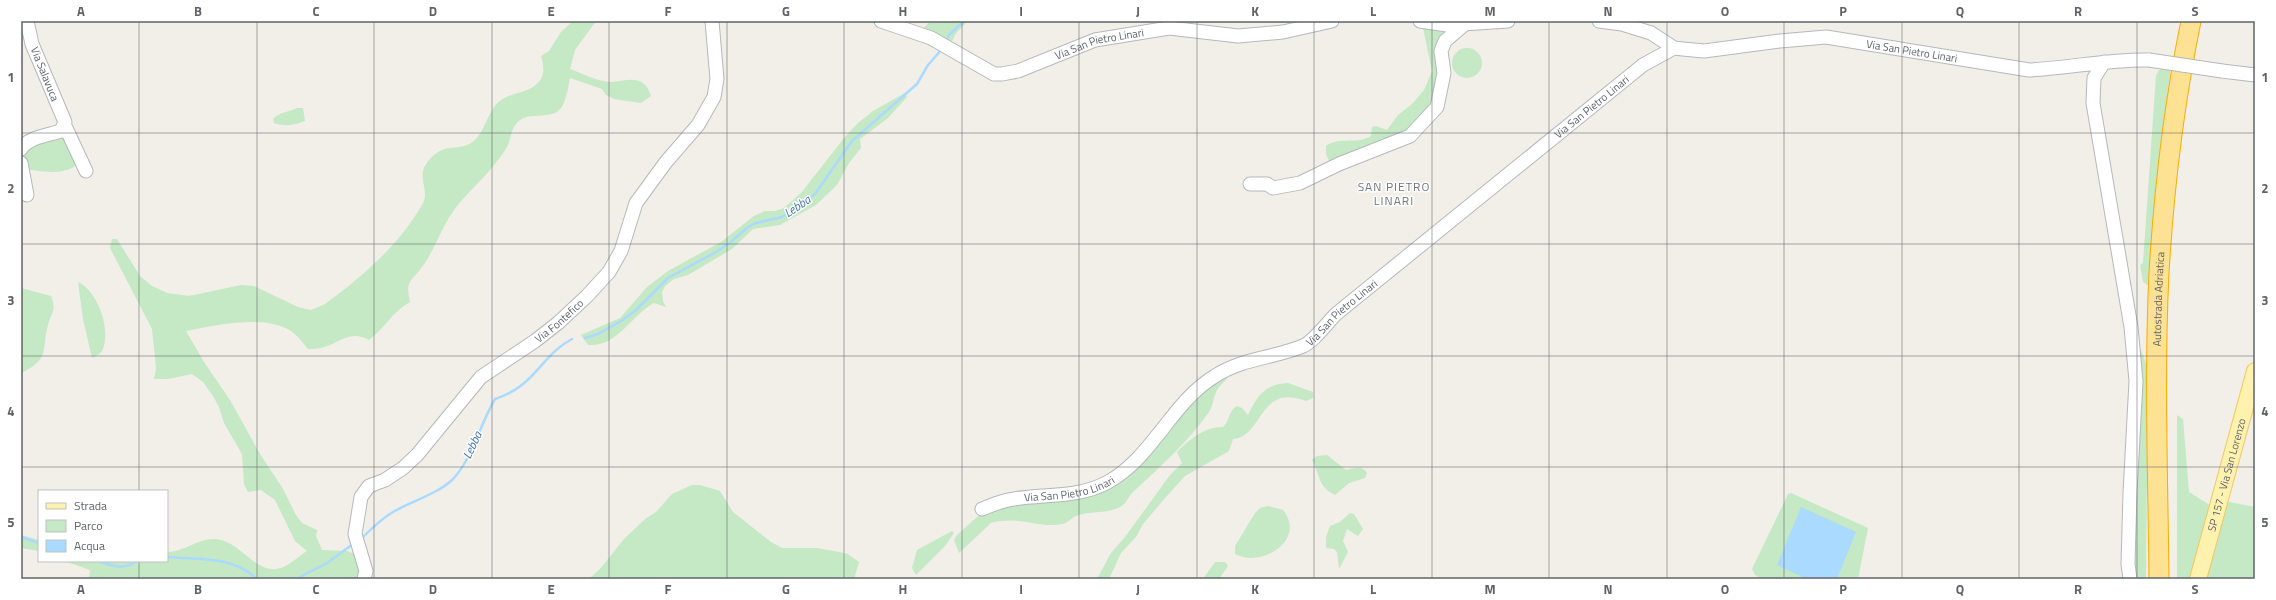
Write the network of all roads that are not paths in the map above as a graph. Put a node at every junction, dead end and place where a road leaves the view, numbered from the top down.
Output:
1 (27, 21) edge
2 (712, 21) edge
3 (882, 21) edge
4 (1332, 21) edge
5 (1420, 21) edge
6 (1508, 21) edge
7 (1599, 21) edge
8 (2191, 21) edge
9 (2202, 21) edge
10 (1466, 23) junction
11 (1674, 48) junction
12 (2104, 62) junction
13 (2255, 76) edge
14 (65, 126) junction
15 (21, 149) edge
16 (21, 163) edge
17 (86, 171) dead end
18 (1250, 184) dead end
19 (27, 195) dead end
20 (2255, 371) edge
21 (982, 509) dead end
22 (364, 579) edge
23 (2130, 579) edge
24 (2159, 579) edge
25 (2170, 579) edge
26 (2198, 579) edge

1 - 14 street, Via Salavuca
2 - 22 street, Via Fontefico
3 - 4 street, Via San Pietro Linari
5 - 10 street
6 - 10 street
7 - 11 street, Via San Pietro Linari
8 - 24 highway, Autostrada Adriatica
9 - 25 highway, Autostrada Adriatica
10 - 18 street
11 - 12 street, Via San Pietro Linari
11 - 21 street, Via San Pietro Linari
12 - 13 street, Via San Pietro Linari, bridge
12 - 23 street
14 - 15 street
14 - 17 street, Via Salavuca
16 - 19 street
20 - 26 main road, SP 157 - Via San Lorenzo

